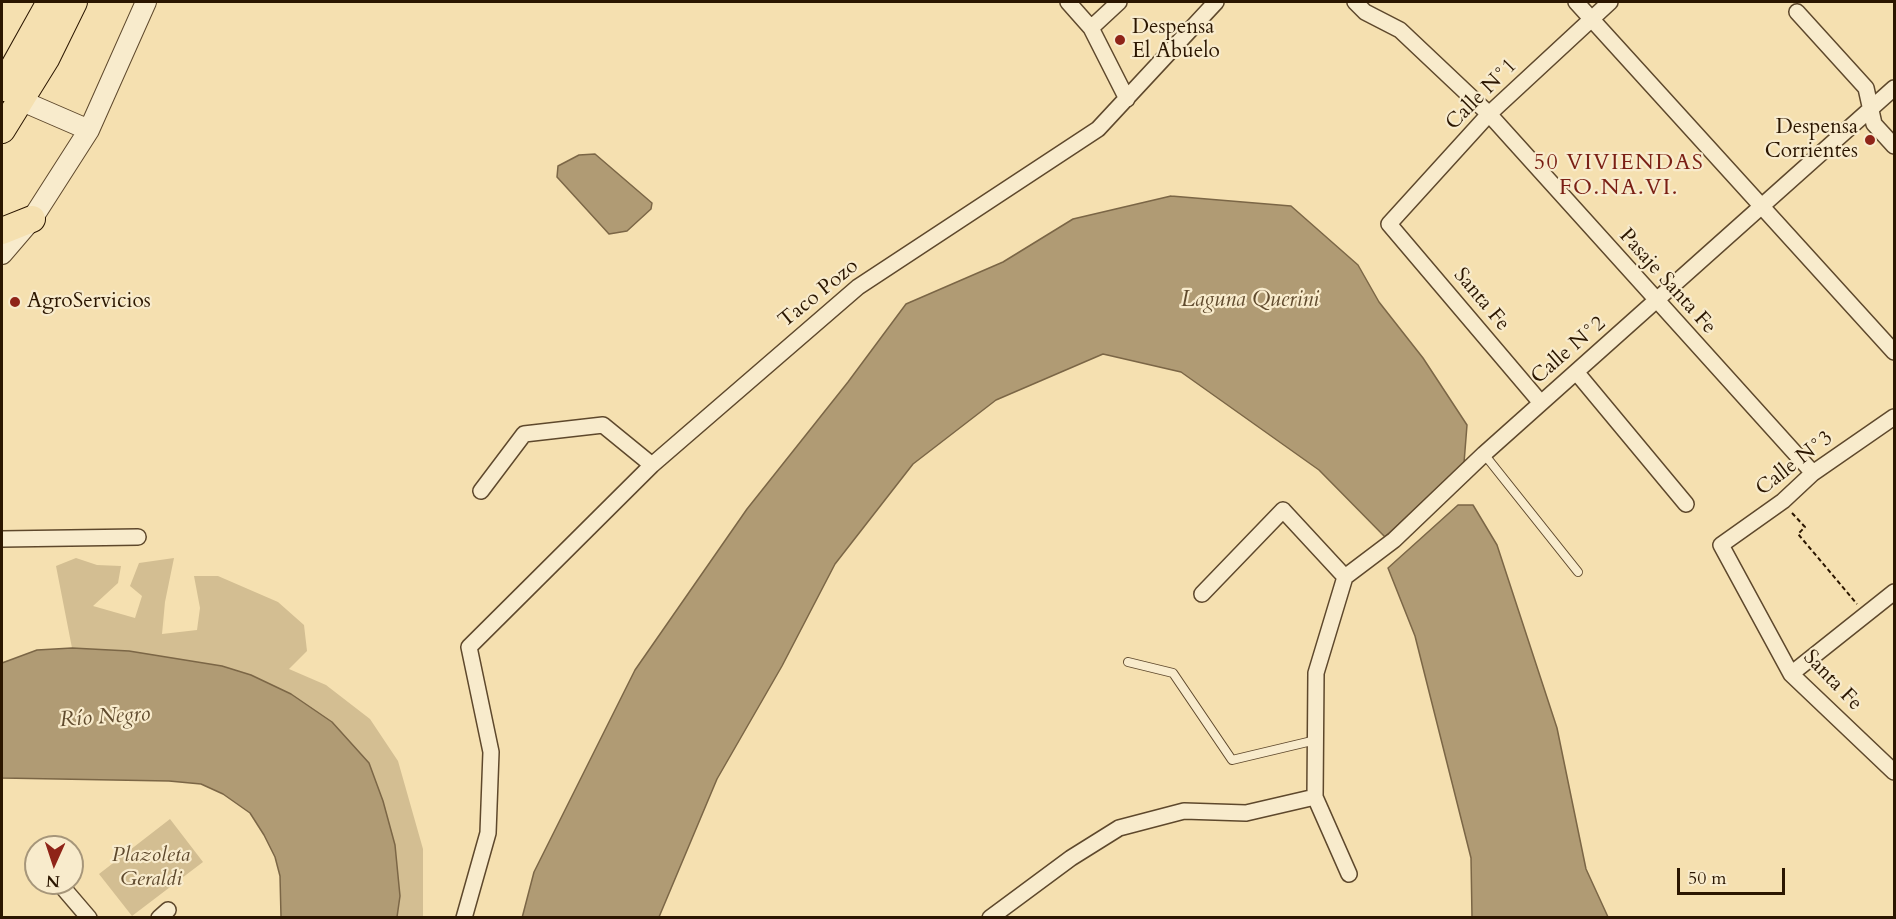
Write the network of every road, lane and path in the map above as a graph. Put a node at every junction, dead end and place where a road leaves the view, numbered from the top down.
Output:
1 (50, 2) edge
2 (74, 2) edge
3 (146, 2) edge
4 (1068, 2) edge
5 (1119, 2) edge
6 (1216, 2) edge
7 (1355, 2) edge
8 (1576, 2) edge
9 (1610, 2) edge
10 (1797, 12) dead end
11 (1591, 19) junction
12 (1091, 28) junction
13 (1894, 88) edge
14 (7, 91) edge
15 (1127, 99) junction
16 (1870, 110) junction
17 (1489, 114) junction
18 (2, 130) edge
19 (89, 130) junction
20 (1894, 146) edge
21 (1763, 207) junction
22 (32, 219) junction
23 (1389, 224) joint
24 (2, 231) edge
25 (2, 254) edge
26 (1657, 303) junction
27 (1894, 352) edge
28 (1577, 373) junction
29 (1541, 403) junction
30 (1894, 417) edge
31 (1484, 454) junction
32 (652, 465) junction
33 (1813, 474) junction
34 (481, 491) dead end
35 (1783, 501) junction
36 (1686, 504) dead end
37 (138, 537) dead end
38 (2, 539) edge
39 (1721, 544) joint
40 (1578, 572) dead end
41 (1346, 577) junction
42 (1894, 591) edge
43 (1202, 594) dead end
44 (1866, 615) junction
45 (1128, 662) dead end
46 (1791, 674) junction
47 (1316, 740) junction
48 (1894, 772) edge
49 (1315, 797) junction
50 (1349, 874) dead end
51 (69, 895) edge
52 (89, 918) edge
53 (464, 918) edge
54 (990, 918) edge

1 - 14 highway
2 - 14 highway
3 - 19 street
4 - 12 street
5 - 12 street
6 - 15 street, Taco Pozo
7 - 17 street, Pasaje Santa Fe
8 - 11 street
9 - 11 street, Calle N°1
10 - 16 street
11 - 17 street, Calle N°1
11 - 21 street
12 - 15 street
13 - 16 street, Calle N°2
14 - 18 highway
14 - 19 street
15 - 32 street, Taco Pozo
16 - 20 street
16 - 21 street, Calle N°2
17 - 23 street, Calle N°1
17 - 26 street, Pasaje Santa Fe
19 - 22 street
21 - 26 street, Calle N°2
21 - 27 street
22 - 24 highway
22 - 25 street
23 - 29 street, Santa Fe
26 - 28 street, Calle N°2
26 - 33 street, Pasaje Santa Fe
28 - 29 street, Calle N°2
28 - 36 street
29 - 31 street, Calle N°2
30 - 33 street, Calle N°3
31 - 40 lane
31 - 41 street, Calle N°2
32 - 34 street
32 - 53 street, Taco Pozo
33 - 35 street, Calle N°3
35 - 39 street, Calle N°3
35 - 44 path
37 - 38 street
39 - 46 street, Santa Fe
41 - 43 street
41 - 47 street
42 - 44 street
44 - 46 street
45 - 47 lane
46 - 48 street, Santa Fe
47 - 49 street
49 - 50 street
49 - 54 street
51 - 52 street

